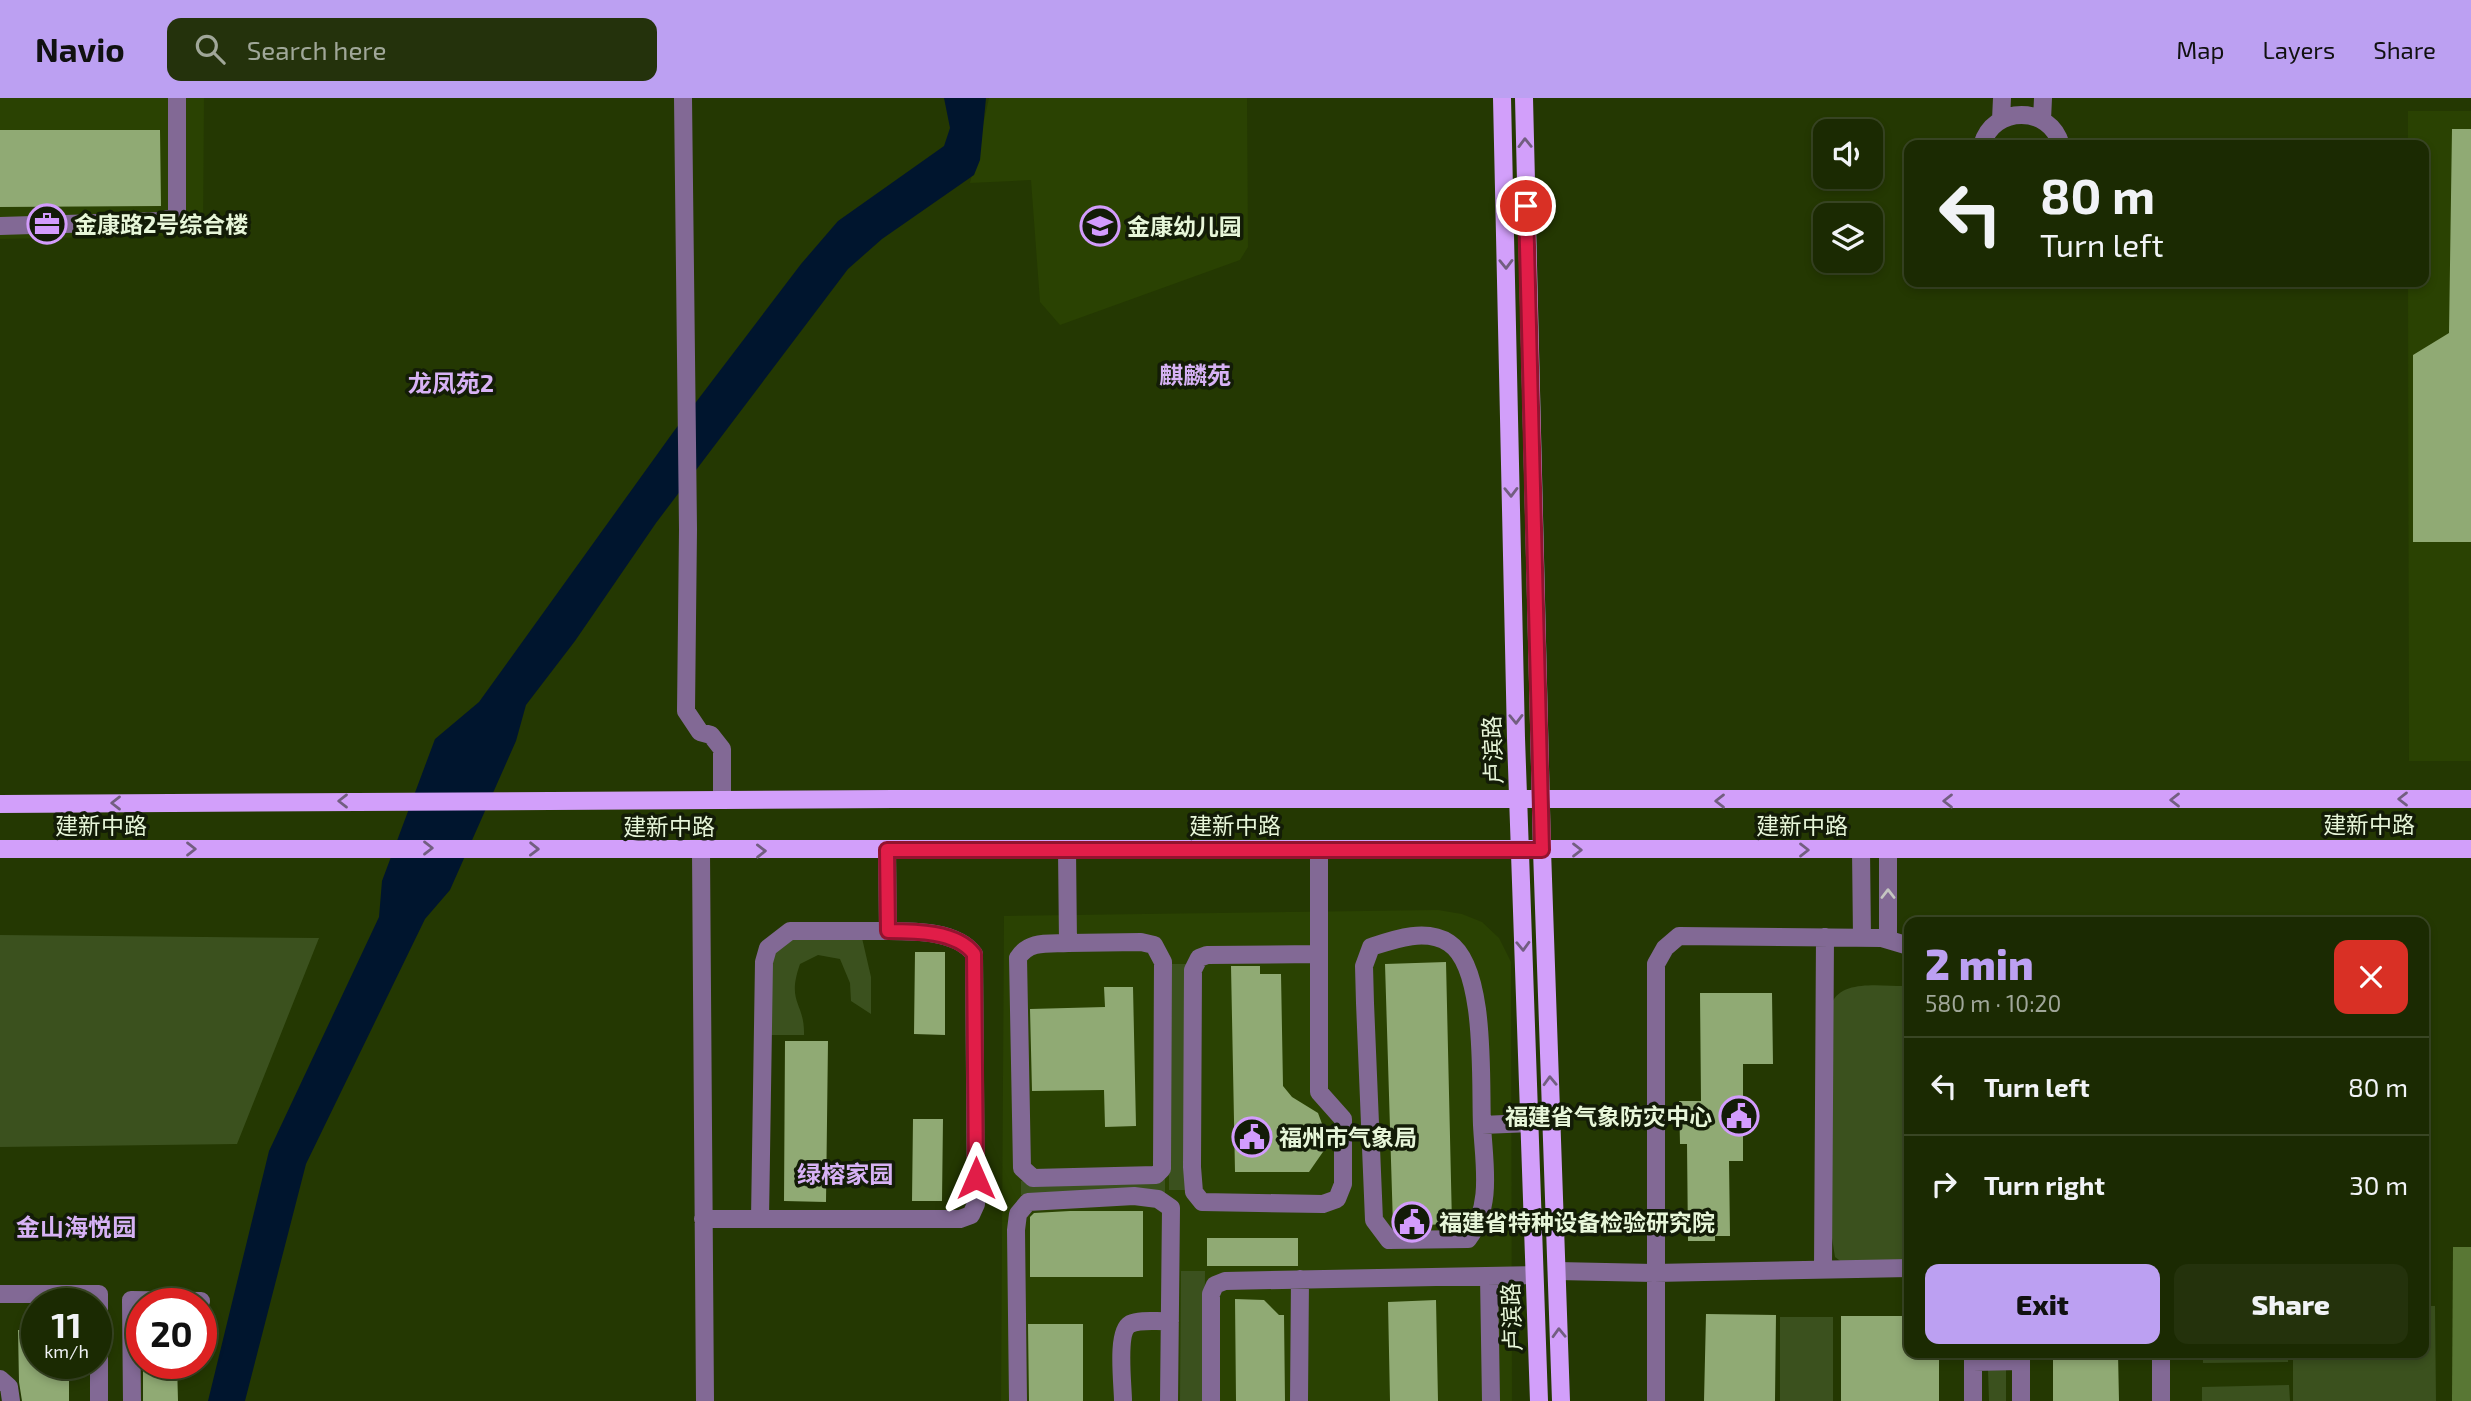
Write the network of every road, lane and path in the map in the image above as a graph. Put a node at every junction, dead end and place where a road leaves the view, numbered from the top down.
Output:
1 (177, 98) edge
2 (683, 98) edge
3 (1502, 98) edge
4 (1524, 98) edge
5 (2002, 98) edge
6 (2043, 98) edge
7 (2001, 120) junction
8 (2042, 120) junction
9 (1984, 140) edge
10 (2058, 140) edge
11 (0, 226) edge
12 (722, 799) junction
13 (2471, 799) edge
14 (1518, 801) junction
15 (1541, 801) junction
16 (0, 804) edge
17 (0, 849) edge
18 (2471, 849) edge
19 (887, 850) junction
20 (1067, 850) junction
21 (1319, 850) junction
22 (1520, 850) junction
23 (1542, 850) junction
24 (1861, 850) junction
25 (1888, 850) junction
26 (701, 852) junction
27 (888, 931) junction
28 (1825, 937) junction
29 (1862, 938) junction
30 (1888, 939) junction
31 (1068, 943) junction
32 (1904, 944) edge
33 (1319, 954) junction
34 (1529, 1123) junction
35 (1482, 1125) junction
36 (703, 1219) junction
37 (760, 1219) junction
38 (1904, 1268) edge
39 (1823, 1269) junction
40 (1557, 1271) junction
41 (1654, 1273) junction
42 (1534, 1275) junction
43 (1489, 1276) junction
44 (1300, 1279) junction
45 (0, 1294) edge
46 (21, 1294) edge
47 (1170, 1321) junction
48 (1973, 1358) edge
49 (2021, 1358) edge
50 (2161, 1358) edge
51 (0, 1379) edge
52 (99, 1379) edge
53 (131, 1379) edge
54 (11, 1401) edge
55 (99, 1401) edge
56 (132, 1401) edge
57 (705, 1401) edge
58 (1018, 1401) edge
59 (1123, 1401) edge
60 (1169, 1401) edge
61 (1211, 1401) edge
62 (1299, 1401) edge
63 (1491, 1401) edge
64 (1539, 1401) edge
65 (1561, 1401) edge
66 (1656, 1401) edge
67 (1973, 1401) edge
68 (2021, 1401) edge
69 (2161, 1401) edge

1 - 11 street
2 - 12 street
3 -> 14 main road, 卢滨路
15 -> 4 main road
5 - 7 street
6 - 8 street
7 - 8 street
7 - 9 street
8 - 10 street
12 - 14 main road, 建新中路
12 -> 16 main road, 建新中路
13 -> 15 main road, 建新中路
14 - 15 main road, 建新中路
14 - 22 main road, 卢滨路
15 - 23 main road
17 -> 26 main road, 建新中路
18 - 25 main road, 建新中路
19 - 20 main road, 建新中路
26 -> 19 main road, 建新中路
19 - 27 street
20 - 21 main road, 建新中路
20 - 31 street
21 - 22 main road, 建新中路
21 - 33 street
22 - 23 main road, 建新中路
22 -> 34 main road, 卢滨路
23 -> 24 main road, 建新中路
40 -> 23 main road
24 - 25 main road, 建新中路
24 - 29 street
30 -> 25 street
26 - 36 street
27 - 37 street
27 - 37 street
28 - 29 street
28 - 39 street
28 - 41 street
29 - 30 street
30 - 32 street
31 - 31 street
33 - 33 street
34 - 35 street
34 - 42 main road, 卢滨路
35 - 35 street
36 - 37 street
36 - 57 street
38 - 39 street
39 - 41 street
40 - 41 street
65 -> 40 main road
41 - 66 street
42 - 43 street
42 - 64 main road, 卢滨路
43 - 44 street
43 - 63 street
44 - 61 street
44 - 62 street
45 - 46 street
47 - 58 street
47 - 59 street
47 - 60 street
48 - 67 street
49 - 68 street
50 - 69 street
51 - 54 street
52 - 55 street
53 - 56 street

